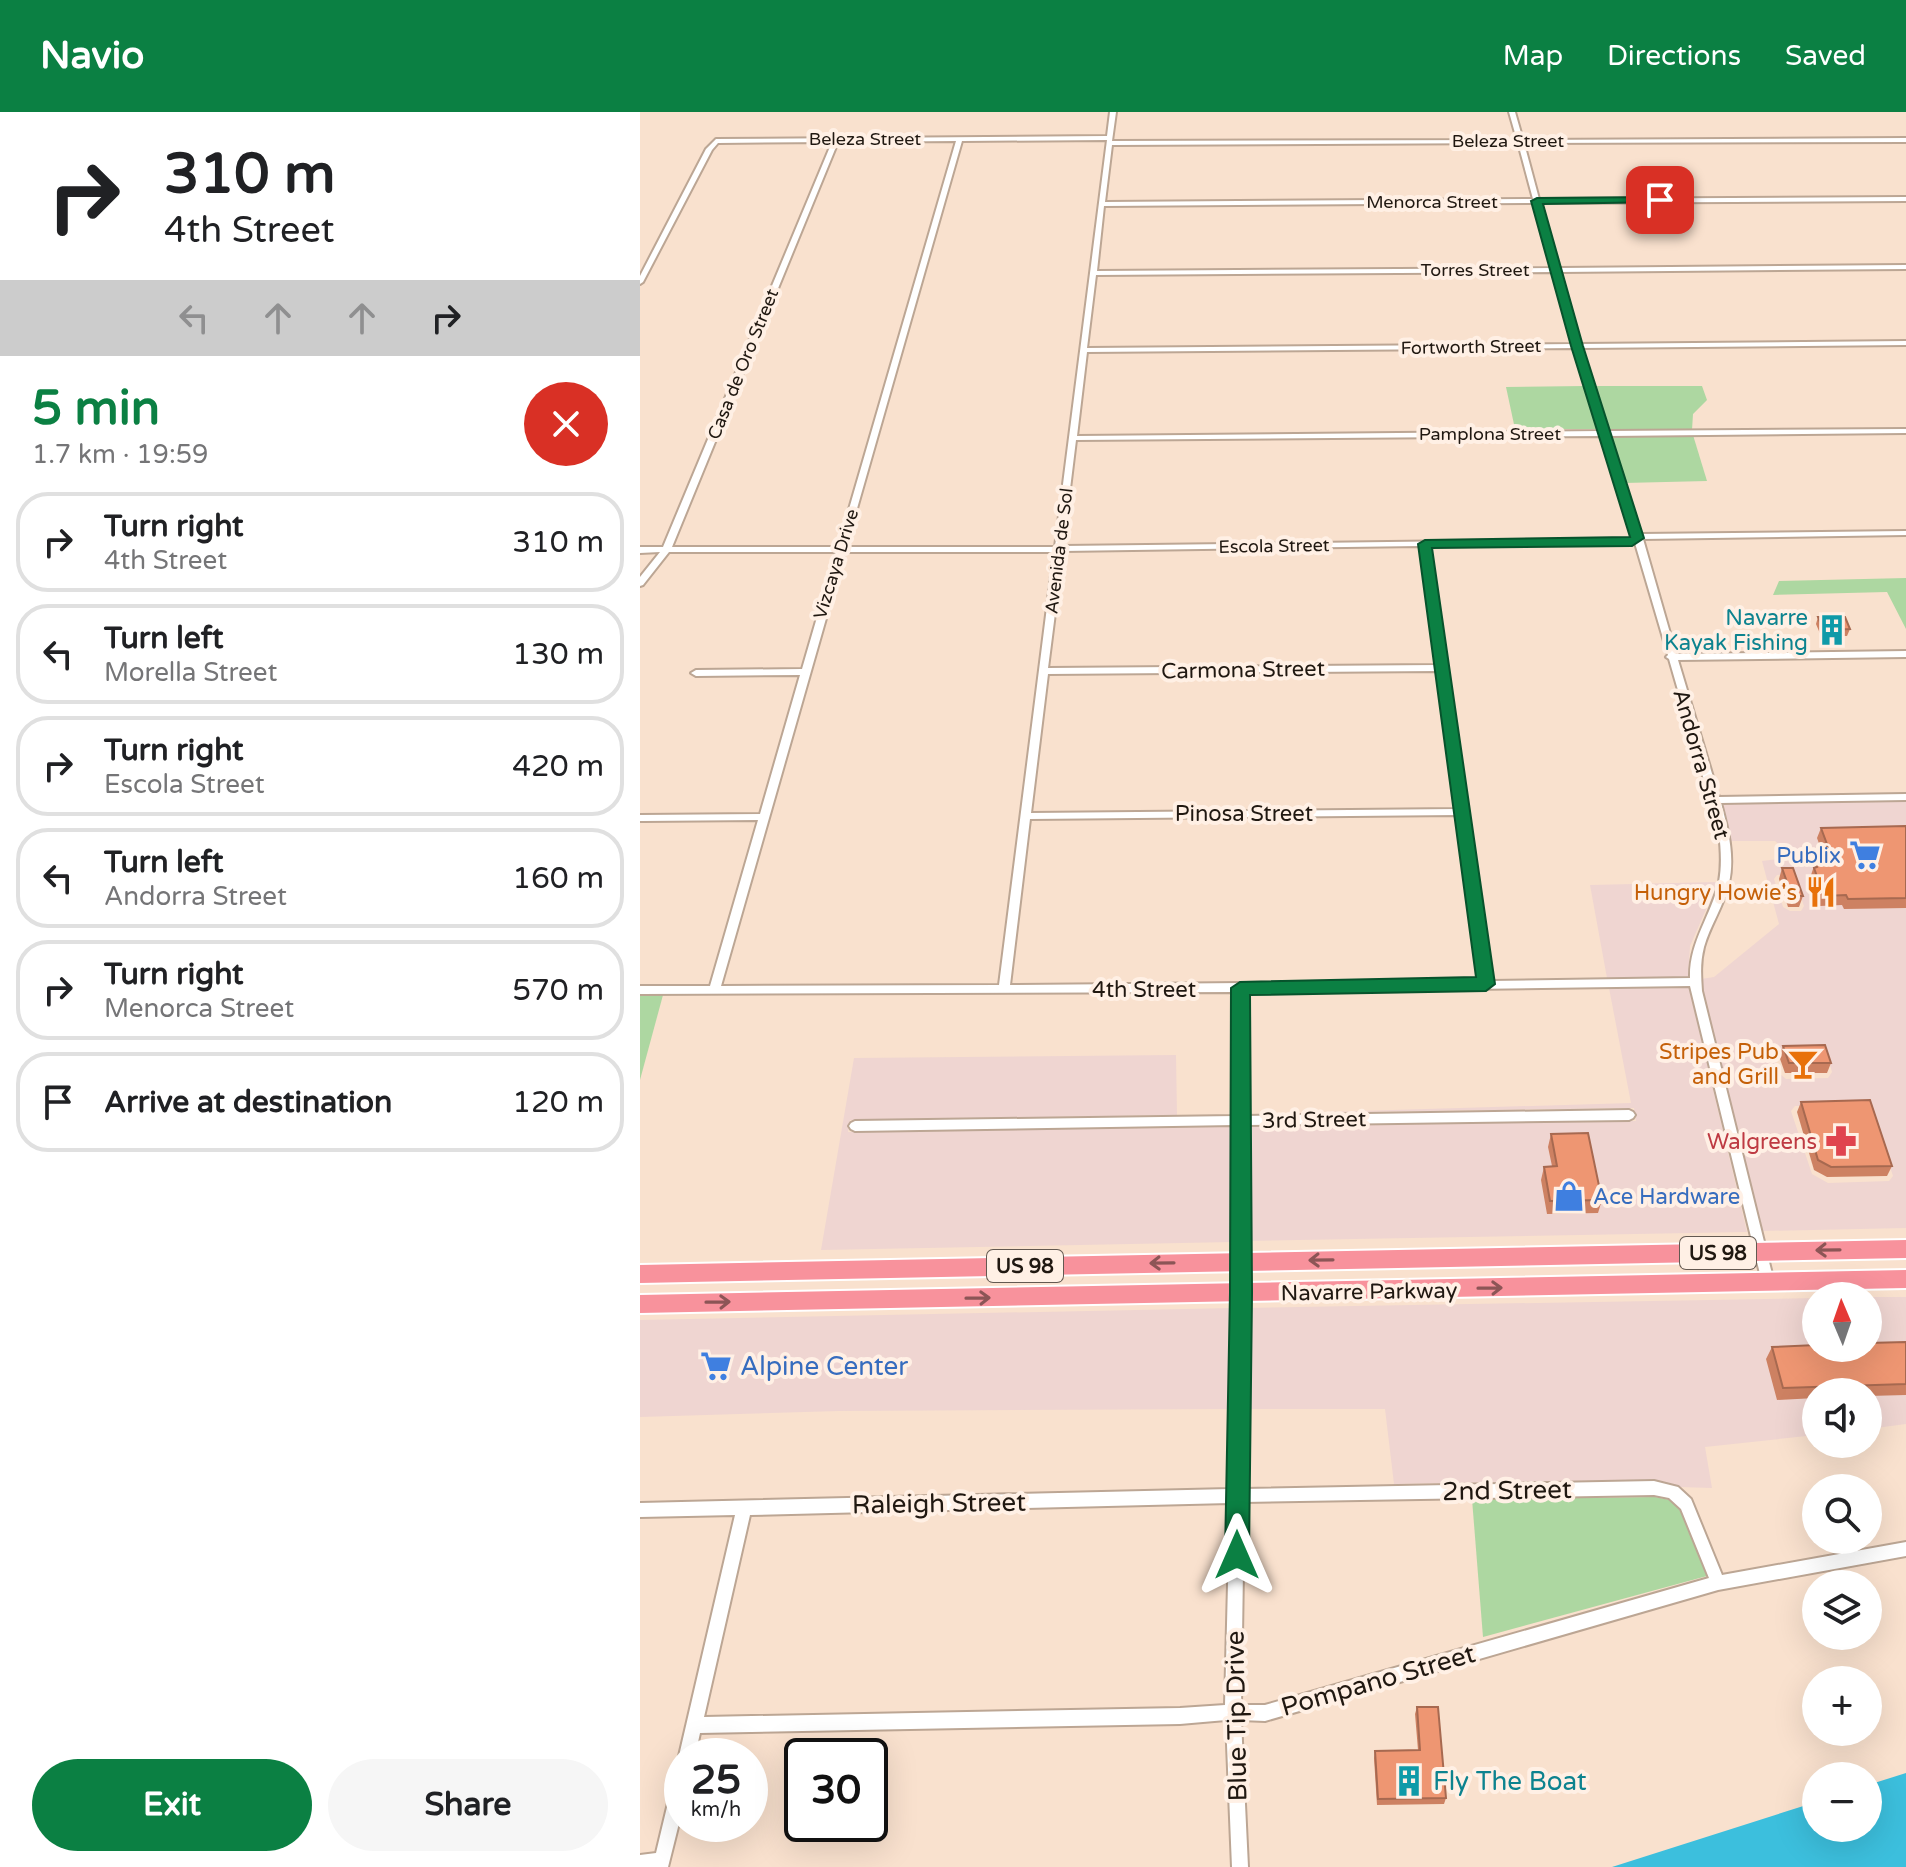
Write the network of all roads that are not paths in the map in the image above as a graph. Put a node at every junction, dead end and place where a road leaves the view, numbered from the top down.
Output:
1 (1113, 112) edge
2 (1512, 112) edge
3 (960, 138) junction
4 (836, 139) junction
5 (1906, 140) edge
6 (1110, 141) junction
7 (1520, 141) junction
8 (1906, 199) edge
9 (1537, 201) junction
10 (1102, 204) junction
11 (645, 263) edge
12 (1906, 267) edge
13 (1557, 270) junction
14 (1093, 273) junction
15 (640, 282) edge
16 (1906, 343) edge
17 (1577, 346) junction
18 (1084, 350) junction
19 (1906, 431) edge
20 (1604, 433) junction
21 (1073, 438) junction
22 (1906, 533) edge
23 (1638, 538) junction
24 (1425, 544) junction
25 (667, 549) junction
26 (840, 549) junction
27 (1058, 549) junction
28 (640, 550) edge
29 (640, 583) edge
30 (1906, 654) edge
31 (1671, 657) junction
32 (1443, 668) junction
33 (1044, 671) junction
34 (805, 672) junction
35 (696, 673) dead end
36 (1906, 797) edge
37 (1714, 800) junction
38 (1463, 812) junction
39 (1026, 816) junction
40 (761, 817) junction
41 (643, 818) dead end
42 (1695, 982) junction
43 (1486, 984) junction
44 (1240, 988) junction
45 (640, 990) edge
46 (714, 990) junction
47 (1004, 990) junction
48 (1629, 1115) dead end
49 (1239, 1120) junction
50 (855, 1126) dead end
51 (1906, 1249) edge
52 (1760, 1252) junction
53 (1240, 1262) junction
54 (850, 1269) junction
55 (640, 1274) edge
56 (1906, 1279) edge
57 (1768, 1282) junction
58 (640, 1285) edge
59 (1241, 1293) junction
60 (640, 1304) edge
61 (1237, 1495) junction
62 (744, 1509) junction
63 (640, 1510) edge
64 (1906, 1549) edge
65 (1718, 1583) junction
66 (1233, 1712) junction
67 (695, 1725) junction
68 (692, 1738) edge
69 (667, 1842) edge
70 (640, 1863) edge
71 (1240, 1867) edge

1 - 6 street, Avenida de Sol
2 - 7 street, Andorra Street
3 - 4 street, Beleza Street
3 - 6 street, Beleza Street
3 - 26 street, Vizcaya Drive
4 - 11 street, Beleza Street
4 - 25 street, Casa de Oro Street
5 - 7 street, Beleza Street
6 - 7 street, Beleza Street
6 - 10 street, Avenida de Sol
7 - 9 street, Andorra Street
8 - 9 street, Menorca Street
9 - 10 street, Menorca Street
9 - 13 street, Andorra Street
10 - 14 street, Avenida de Sol
11 - 15 street
12 - 13 street, Torres Street
13 - 14 street, Torres Street
13 - 17 street, Andorra Street
14 - 18 street, Avenida de Sol
16 - 17 street, Fortworth Street
17 - 18 street, Fortworth Street
17 - 20 street, Andorra Street
18 - 21 street, Avenida de Sol
19 - 20 street, Pamplona Street
20 - 21 street, Pamplona Street
20 - 23 street, Andorra Street
21 - 27 street, Avenida de Sol
22 - 23 street, Escola Street
23 - 24 street, Escola Street
23 - 31 street, Andorra Street
24 - 27 street, Escola Street
24 - 32 street
25 - 26 street, Escola Street
25 - 28 street, Escola Street
25 - 29 street, Casa de Oro Street
26 - 27 street, Escola Street
26 - 34 street, Vizcaya Drive
27 - 33 street, Avenida de Sol
30 - 31 street
31 - 37 street, Andorra Street
32 - 33 street, Carmona Street
32 - 38 street
33 - 39 street, Avenida de Sol
34 - 35 street
34 - 40 street, Vizcaya Drive
36 - 37 street
37 - 42 street, Andorra Street
38 - 39 street, Pinosa Street
38 - 43 street
39 - 47 street, Avenida de Sol
40 - 41 street
40 - 46 street, Vizcaya Drive
42 - 43 street, 4th Street
42 - 52 street, Andorra Street
43 - 44 street, 4th Street
44 - 47 street, 4th Street
44 - 49 street, Blue Tip Drive
45 - 46 street, 4th Street
46 - 47 street, 4th Street
48 - 49 street, 3rd Street
49 - 50 street, 3rd Street
49 - 53 street, Blue Tip Drive
51 -> 52 highway, Navarre Parkway / US 98
52 -> 53 highway, Navarre Parkway / US 98
52 - 57 street, Andorra Street
53 -> 54 highway, Navarre Parkway / US 98
53 - 59 street, Blue Tip Drive
54 - 55 highway, Navarre Parkway / US 98
54 - 58 highway
56 - 57 highway, Navarre Parkway / US 98
59 -> 57 highway, Navarre Parkway / US 98
60 -> 59 highway, Navarre Parkway / US 98
59 - 61 street, Blue Tip Drive
61 - 62 street, Raleigh Street
61 - 65 street, 2nd Street
61 - 66 street, Blue Tip Drive
62 - 63 street, Raleigh Street
62 - 67 street
64 - 65 street, Pompano Street
65 - 66 street, Pompano Street
66 - 67 street, Pompano Street
66 - 71 street, Blue Tip Drive
67 - 68 street
69 - 70 street

